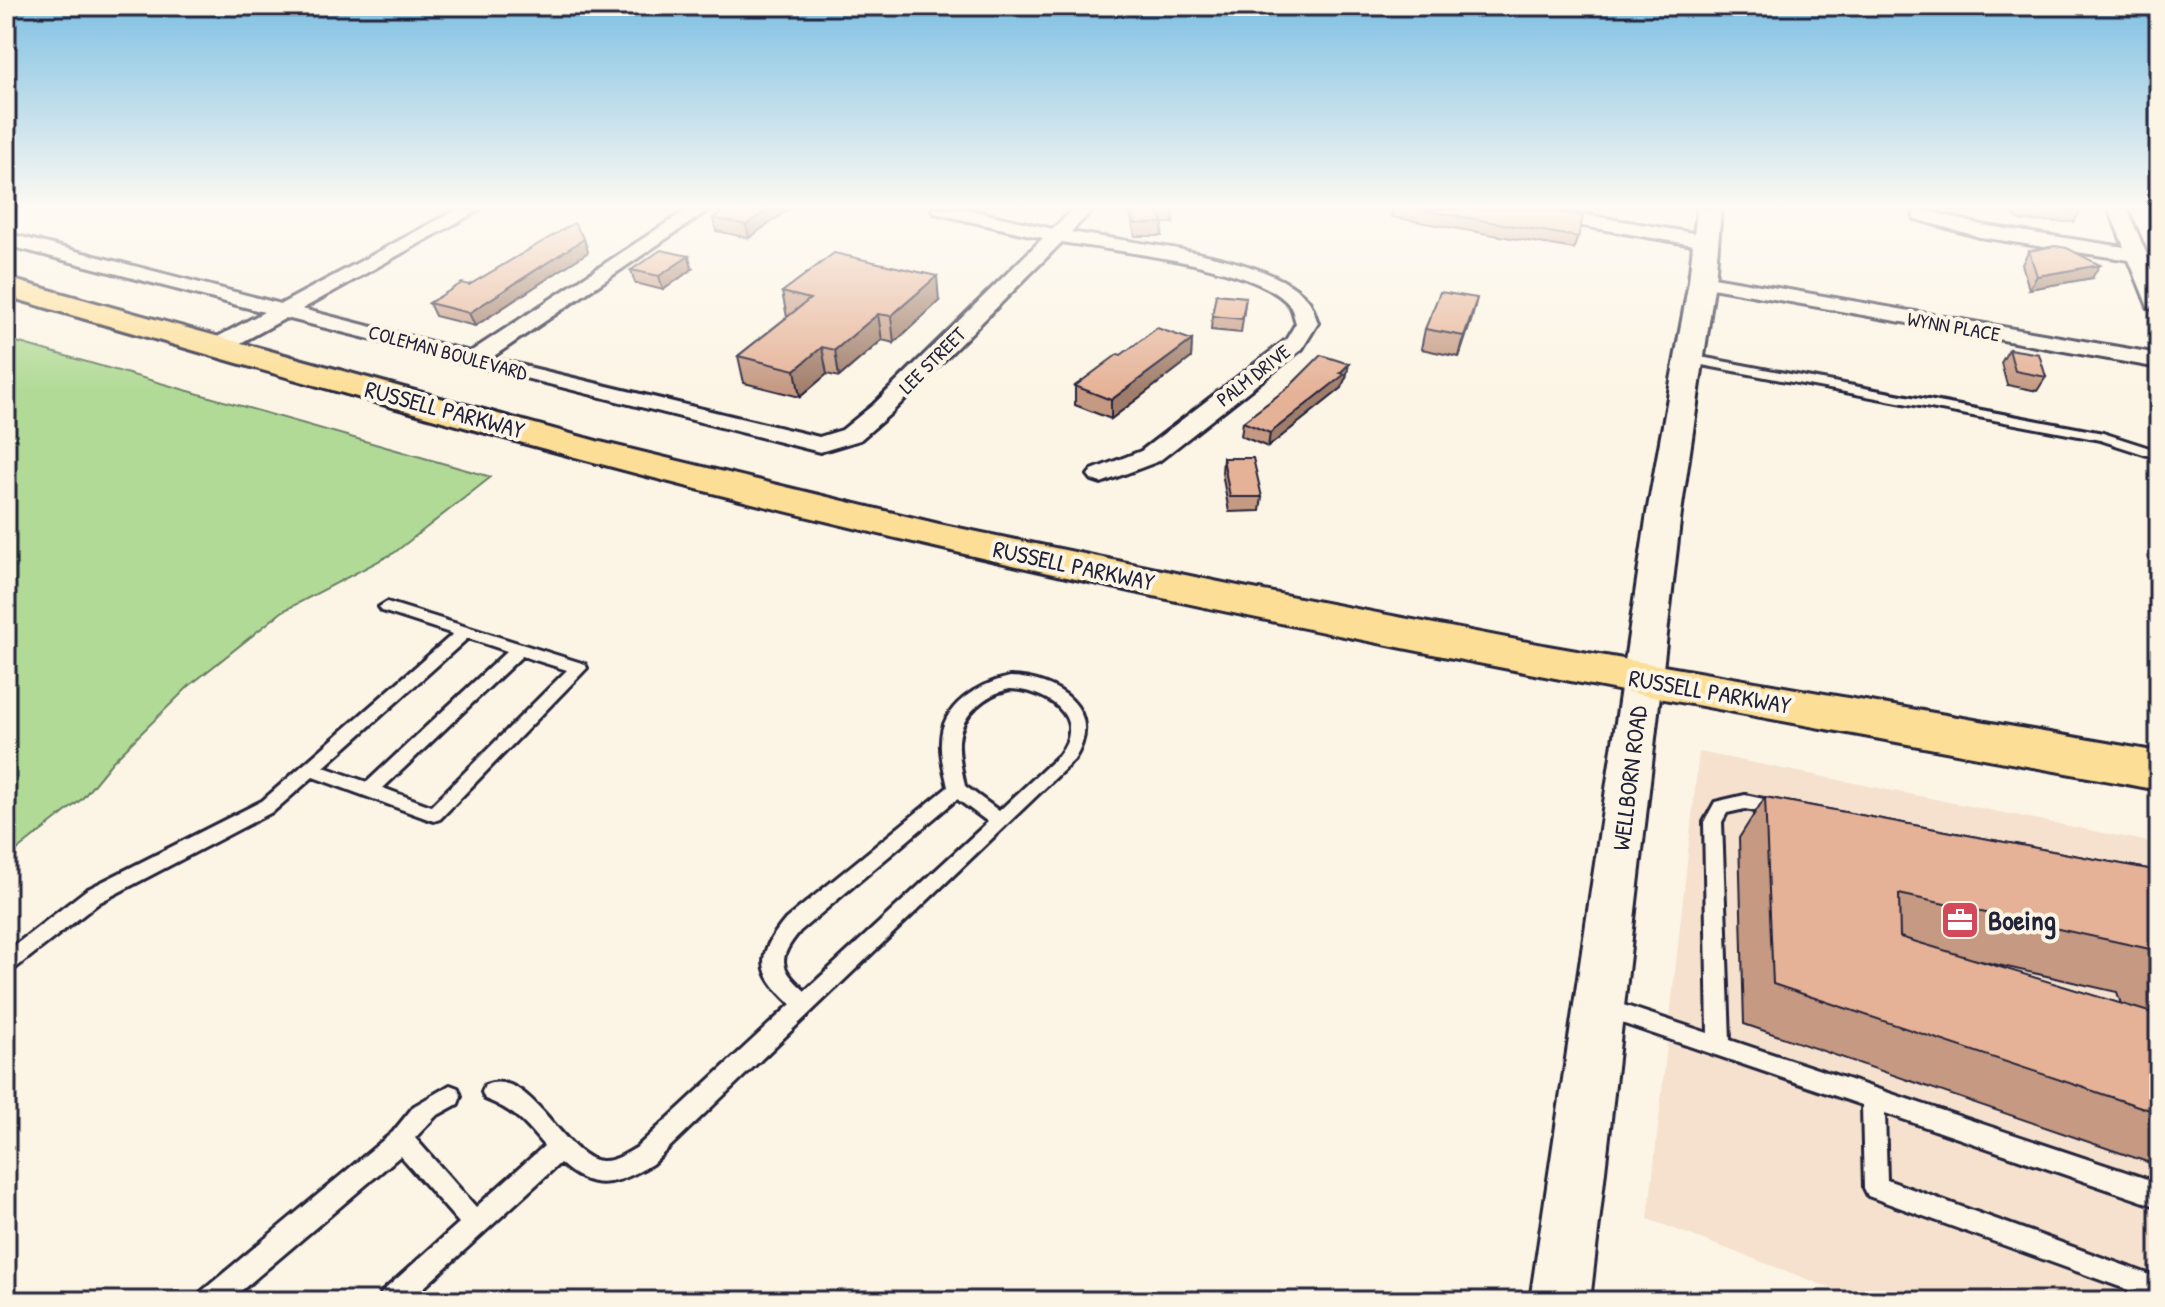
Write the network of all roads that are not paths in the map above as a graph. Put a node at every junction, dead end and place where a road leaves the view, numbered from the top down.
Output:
1 (130, 270) edge
2 (359, 270) edge
3 (609, 270) edge
4 (1023, 270) edge
5 (1240, 270) edge
6 (1703, 270) edge
7 (2144, 270) edge
8 (1702, 281) junction
9 (6, 287) edge
10 (2159, 307) edge
11 (286, 309) junction
12 (216, 347) junction
13 (1690, 359) junction
14 (473, 360) junction
15 (2159, 361) edge
16 (882, 409) joint
17 (2159, 455) edge
18 (1101, 475) dead end
19 (387, 607) dead end
20 (465, 632) junction
21 (519, 649) junction
22 (1642, 679) junction
23 (310, 769) junction
24 (2159, 771) edge
25 (957, 789) junction
26 (369, 791) junction
27 (1807, 814) edge
28 (1000, 821) junction
29 (6, 964) edge
30 (805, 1004) junction
31 (1600, 1006) junction
32 (1719, 1046) junction
33 (493, 1092) dead end
34 (450, 1096) dead end
35 (1873, 1098) junction
36 (401, 1140) junction
37 (560, 1147) junction
38 (2159, 1195) edge
39 (475, 1224) junction
40 (2159, 1290) edge
41 (210, 1301) edge
42 (391, 1301) edge
43 (1560, 1301) edge

1 - 11 street, COLEMAN BOULEVARD
2 - 11 street
3 - 14 street
4 - 16 street, LEE STREET
5 - 18 street, PALM DRIVE
6 - 8 street, WELLBORN ROAD
7 - 10 street
8 - 13 street, WELLBORN ROAD
8 - 15 street, WYNN PLACE
9 - 12 main road, RUSSELL PARKWAY
11 - 12 street
11 - 14 street, COLEMAN BOULEVARD
12 - 22 main road, RUSSELL PARKWAY
13 - 17 lane
13 - 22 street, WELLBORN ROAD
14 - 16 street, COLEMAN BOULEVARD
19 - 20 lane
20 - 21 lane
20 - 23 lane
21 - 26 lane
21 - 26 lane
22 - 24 main road, RUSSELL PARKWAY
22 - 31 street, WELLBORN ROAD
23 - 26 lane
23 - 29 lane
25 - 28 lane
25 - 28 lane
25 - 30 lane
27 - 32 lane
28 - 30 lane
30 - 37 lane
31 - 32 lane
31 - 43 street, WELLBORN ROAD
32 - 35 lane
33 - 37 lane
34 - 36 lane
35 - 38 lane
35 - 40 lane
36 - 39 lane
36 - 41 lane
37 - 39 lane
39 - 42 lane

